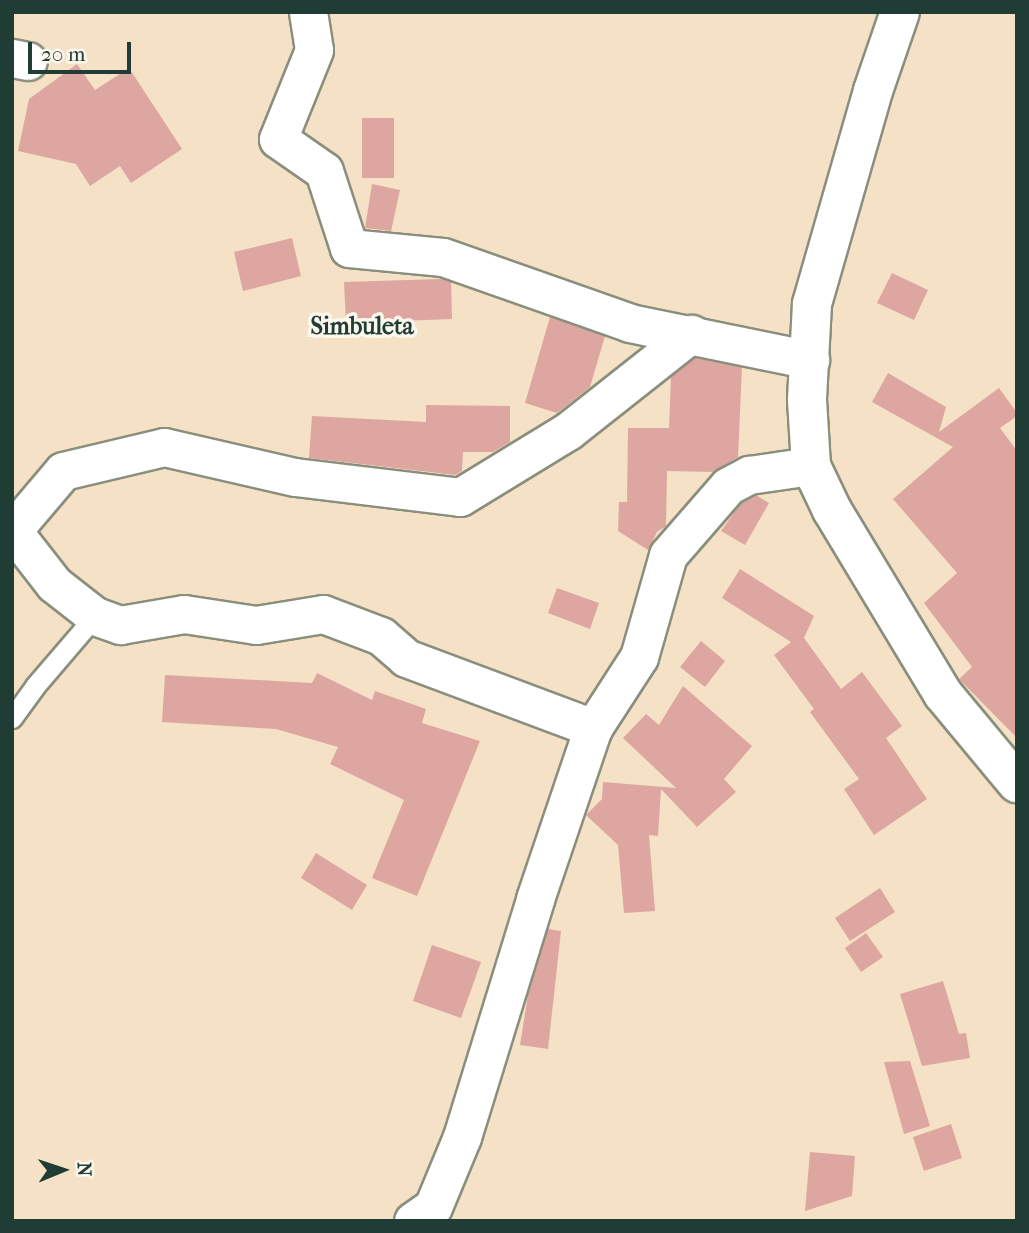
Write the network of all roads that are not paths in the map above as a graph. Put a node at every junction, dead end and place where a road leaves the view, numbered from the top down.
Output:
1 (308, 12) edge
2 (900, 12) edge
3 (691, 334) junction
4 (810, 360) junction
5 (811, 466) junction
6 (13, 530) edge
7 (95, 616) junction
8 (12, 718) edge
9 (593, 728) junction
10 (1017, 783) edge
11 (413, 1221) edge

1 - 3 street
2 - 4 street
3 - 4 street
3 - 6 street
4 - 5 street
5 - 9 street
5 - 10 street
6 - 7 street
7 - 8 lane
7 - 9 street
9 - 11 street

